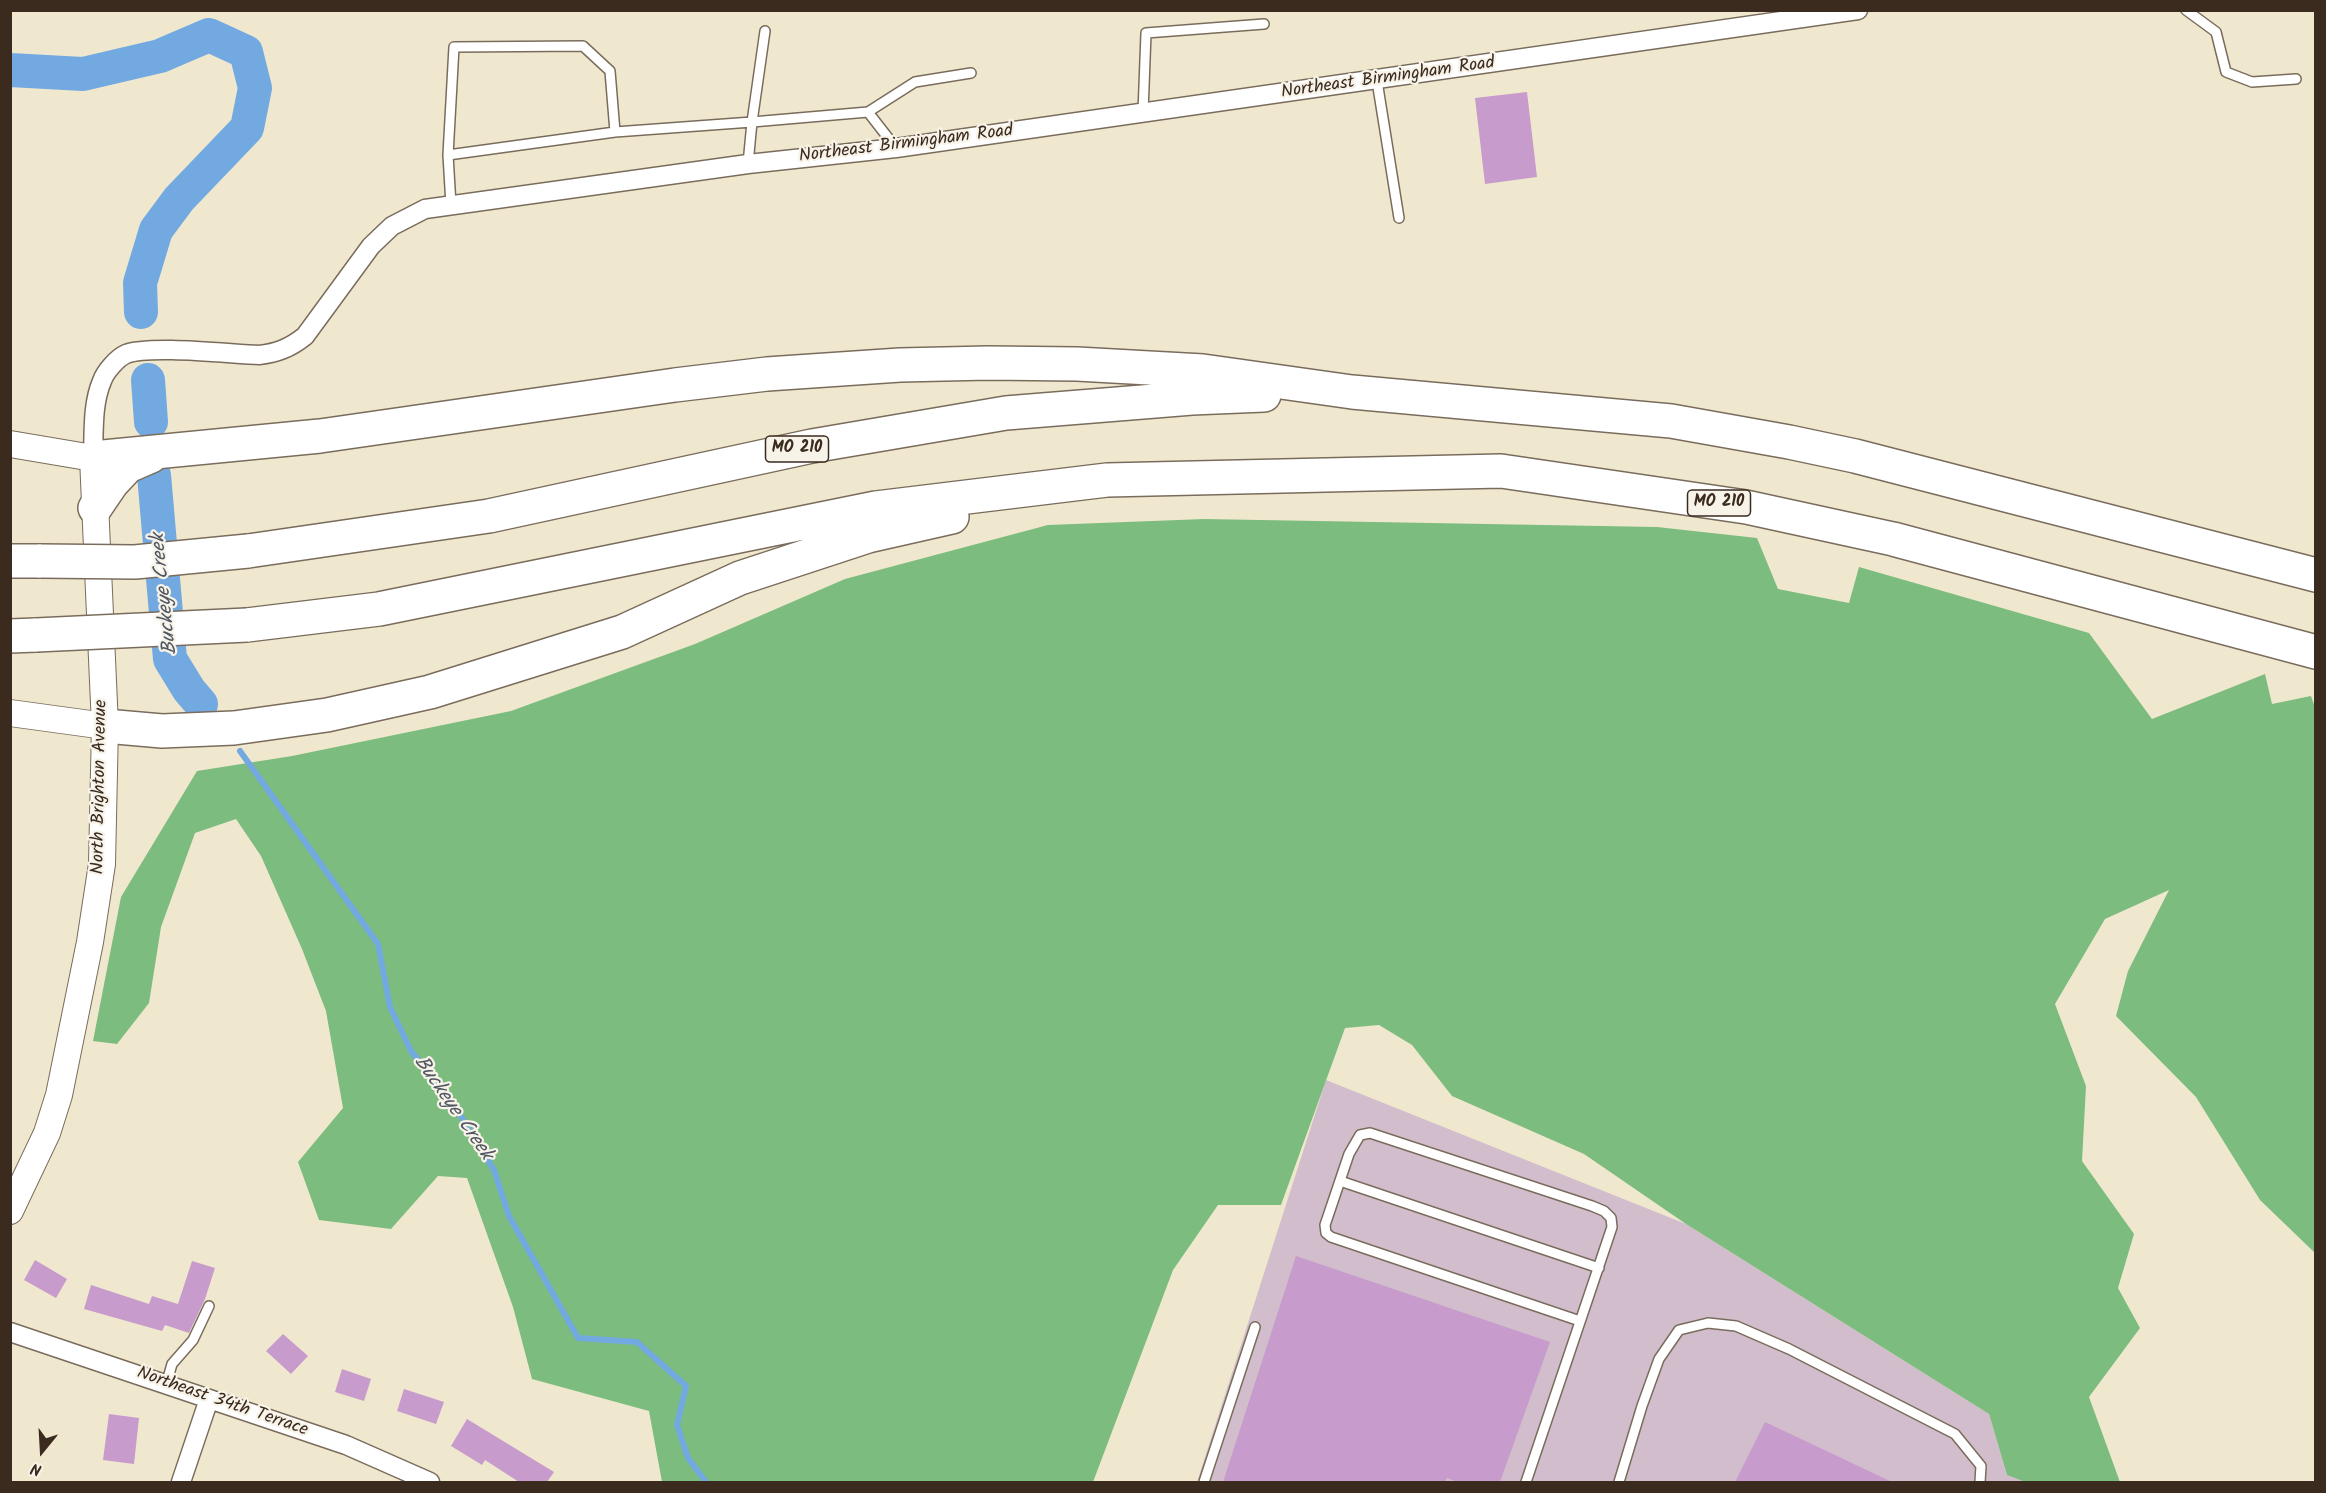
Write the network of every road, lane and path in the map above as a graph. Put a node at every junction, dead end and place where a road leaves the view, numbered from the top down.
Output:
1 (1858, 10) edge
2 (2186, 10) edge
3 (1264, 24) dead end
4 (765, 31) dead end
5 (971, 73) dead end
6 (2296, 79) dead end
7 (1377, 81) junction
8 (868, 112) junction
9 (1143, 113) junction
10 (752, 122) junction
11 (615, 132) junction
12 (896, 148) junction
13 (448, 154) junction
14 (748, 164) junction
15 (451, 205) junction
16 (1399, 218) dead end
17 (1352, 392) junction
18 (10, 444) edge
19 (158, 452) junction
20 (93, 458) junction
21 (1107, 480) junction
22 (95, 508) junction
23 (26, 561) edge
24 (2316, 575) edge
25 (23, 636) edge
26 (2316, 652) edge
27 (10, 713) edge
28 (105, 726) junction
29 (1340, 1181) junction
30 (10, 1211) edge
31 (1599, 1268) junction
32 (209, 1306) dead end
33 (1580, 1321) junction
34 (1254, 1327) dead end
35 (10, 1332) edge
36 (166, 1384) junction
37 (209, 1399) junction
38 (181, 1482) edge
39 (430, 1482) edge
40 (1204, 1482) edge
41 (1526, 1482) edge
42 (1619, 1482) edge
43 (1980, 1482) edge

1 - 7 street, Northeast Birmingham Road
2 - 6 lane
3 - 9 lane
4 - 10 lane
5 - 8 lane
7 - 9 street, Northeast Birmingham Road
7 - 16 lane
8 - 10 lane
8 - 12 lane
9 - 12 street, Northeast Birmingham Road
10 - 11 lane
10 - 14 lane
11 - 13 lane
11 - 13 lane
12 - 14 street, Northeast Birmingham Road
13 - 15 lane
14 - 15 street, Northeast Birmingham Road
15 - 20 street, Northeast Birmingham Road
17 - 19 highway
17 - 23 highway, MO 210, bridge
17 - 24 highway, MO 210
18 - 20 main road
19 - 20 highway
19 - 22 highway
20 - 22 main road, North Brighton Avenue
21 - 25 highway, MO 210, bridge
21 - 26 highway, MO 210
21 - 28 highway
22 - 28 main road, North Brighton Avenue
27 - 28 main road
28 - 30 main road, North Brighton Avenue
29 - 31 lane
29 - 31 lane
29 - 33 lane
31 - 33 lane
32 - 36 lane
33 - 41 lane
34 - 40 lane
35 - 36 street, Northeast 34th Terrace
36 - 37 street, Northeast 34th Terrace
37 - 38 street
37 - 39 street, Northeast 34th Terrace
42 - 43 lane

